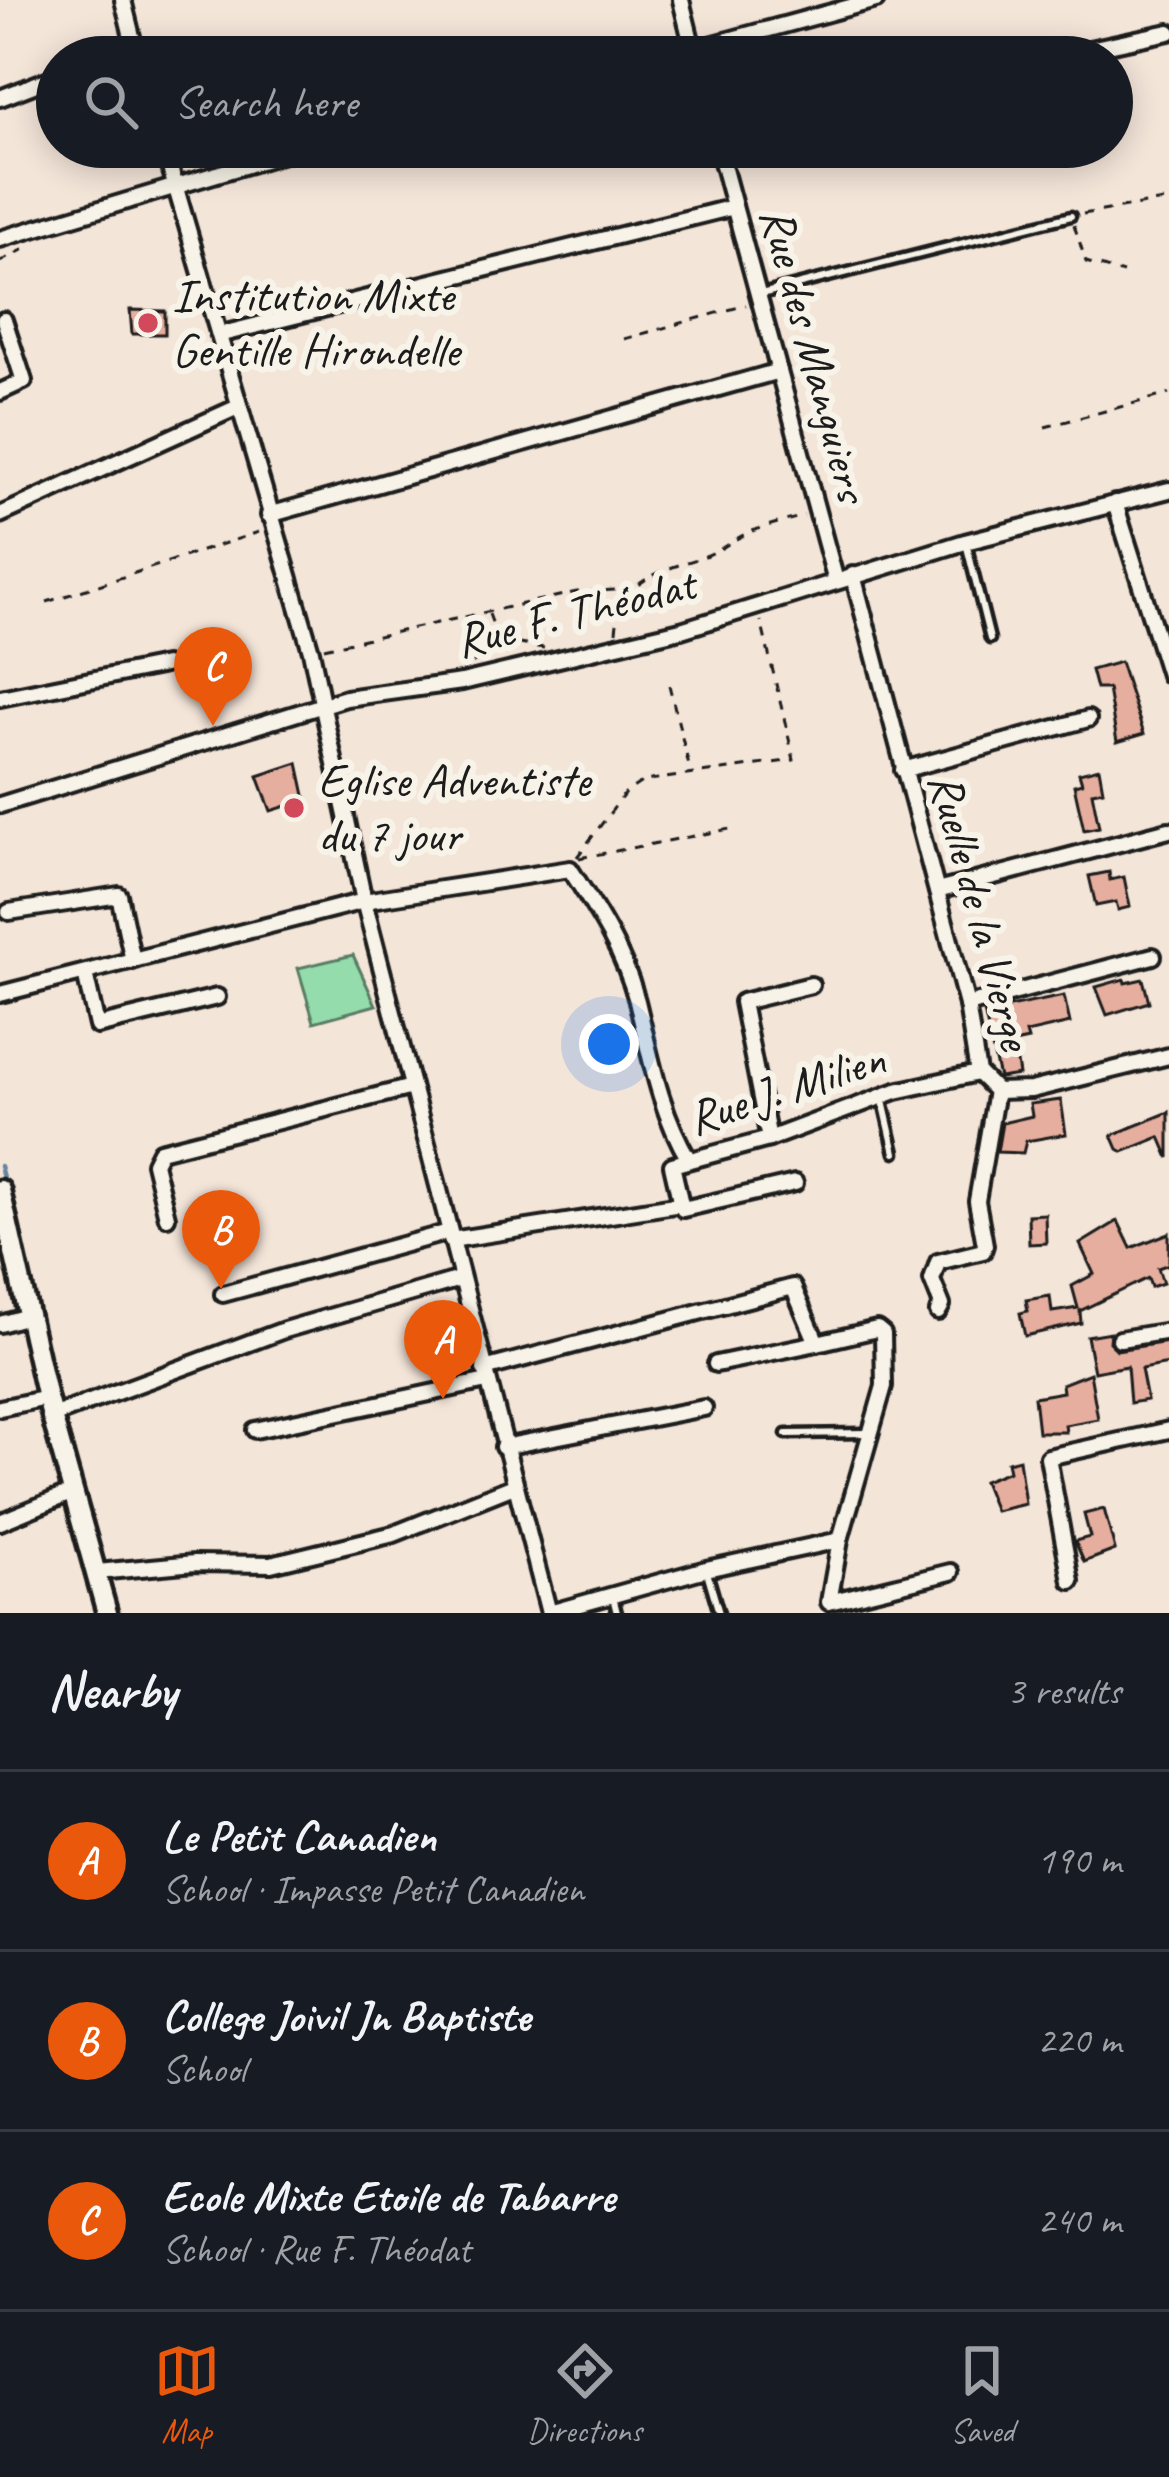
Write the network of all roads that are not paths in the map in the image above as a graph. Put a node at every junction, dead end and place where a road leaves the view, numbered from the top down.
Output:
1 (122, 0) edge
2 (681, 0) edge
3 (876, 0) edge
4 (1169, 32) edge
5 (131, 36) edge
6 (690, 36) edge
7 (755, 36) edge
8 (1133, 40) edge
9 (36, 84) edge
10 (0, 98) edge
11 (171, 168) edge
12 (228, 168) edge
13 (724, 168) edge
14 (176, 182) junction
15 (734, 207) junction
16 (1071, 216) road end
17 (0, 239) edge
18 (759, 298) junction
19 (4, 320) dead end
20 (222, 334) junction
21 (779, 371) junction
22 (0, 392) edge
23 (238, 407) junction
24 (1169, 490) edge
25 (1115, 503) junction
26 (0, 515) edge
27 (270, 522) junction
28 (965, 542) junction
29 (854, 575) junction
30 (836, 581) junction
31 (990, 639) dead end
32 (165, 665) dead end
33 (1169, 675) edge
34 (0, 698) edge
35 (324, 704) junction
36 (1088, 718) dead end
37 (903, 770) junction
38 (0, 805) edge
39 (1169, 830) edge
40 (937, 891) junction
41 (364, 901) junction
42 (9, 913) dead end
43 (1153, 956) dead end
44 (133, 961) junction
45 (85, 973) junction
46 (811, 986) dead end
47 (0, 994) edge
48 (217, 997) dead end
49 (967, 1005) junction
50 (1169, 1056) edge
51 (978, 1073) junction
52 (412, 1087) junction
53 (996, 1091) junction
54 (883, 1101) junction
55 (769, 1139) junction
56 (896, 1153) dead end
57 (688, 1160) junction
58 (795, 1184) dead end
59 (0, 1190) edge
60 (681, 1204) junction
61 (167, 1217) dead end
62 (450, 1236) junction
63 (460, 1279) junction
64 (223, 1294) dead end
65 (938, 1312) dead end
66 (28, 1316) junction
67 (0, 1324) edge
68 (1169, 1330) edge
69 (1120, 1339) dead end
70 (817, 1343) junction
71 (716, 1364) dead end
72 (486, 1375) junction
73 (0, 1408) edge
74 (704, 1408) dead end
75 (55, 1410) junction
76 (255, 1430) dead end
77 (1169, 1430) edge
78 (874, 1433) junction
79 (786, 1434) dead end
80 (503, 1448) junction
81 (514, 1486) junction
82 (73, 1492) junction
83 (0, 1522) edge
84 (840, 1540) junction
85 (706, 1569) junction
86 (97, 1572) junction
87 (951, 1572) dead end
88 (1071, 1581) dead end
89 (612, 1594) junction
90 (107, 1613) edge
91 (549, 1613) edge
92 (617, 1613) edge
93 (719, 1613) edge

1 - 5 street
2 - 6 street
3 - 7 street
4 - 8 street
9 - 10 street
11 - 14 street
12 - 14 street
13 - 15 street, Rue des Manguiers
14 - 17 street
14 - 20 street
15 - 18 street, Rue des Manguiers
15 - 20 street
16 - 18 lane
18 - 21 street, Rue des Manguiers
19 - 22 street
20 - 23 street
21 - 27 street
21 - 30 street, Rue des Manguiers
23 - 26 street
23 - 27 street
24 - 25 street, Rue F. Théodat
25 - 28 street, Rue F. Théodat
25 - 33 street
27 - 35 street
28 - 29 street, Rue F. Théodat
28 - 31 lane
29 - 30 street, Rue F. Théodat
29 - 37 street, Ruelle de la Vierge
30 - 35 street, Rue F. Théodat
32 - 34 street
35 - 38 street, Rue F. Théodat
35 - 41 street
36 - 37 street
37 - 40 street, Ruelle de la Vierge
39 - 40 street
40 - 49 street, Ruelle de la Vierge
41 - 44 street
41 - 52 street
41 - 57 street
42 - 44 street
43 - 49 street
44 - 45 street
45 - 47 street
45 - 48 street
46 - 55 street
49 - 51 street, Ruelle de la Vierge
50 - 53 street, Ruelle de la Vierge
51 - 53 street, Ruelle de la Vierge
51 - 54 street, Rue J. Milien
52 - 61 street
52 - 62 street
53 - 65 street
54 - 55 street, Rue J. Milien
54 - 56 lane
55 - 57 street, Rue J. Milien
57 - 60 street, Rue J. Milien
58 - 60 street
59 - 66 main road
60 - 62 street, Rue J. Milien
62 - 63 street
62 - 64 street, Rue J. Milien
63 - 72 street
63 - 75 street
66 - 67 street
66 - 75 main road
68 - 69 street
70 - 71 street
70 - 72 street
70 - 78 street
72 - 76 street
72 - 80 street
73 - 75 street
74 - 80 street
75 - 82 main road
77 - 88 street
78 - 79 lane
78 - 84 street
80 - 81 street
81 - 86 street
81 - 91 street
82 - 83 street
82 - 86 main road
84 - 85 street
84 - 87 street
85 - 89 street
85 - 93 lane
86 - 90 main road
89 - 91 street
89 - 92 lane

